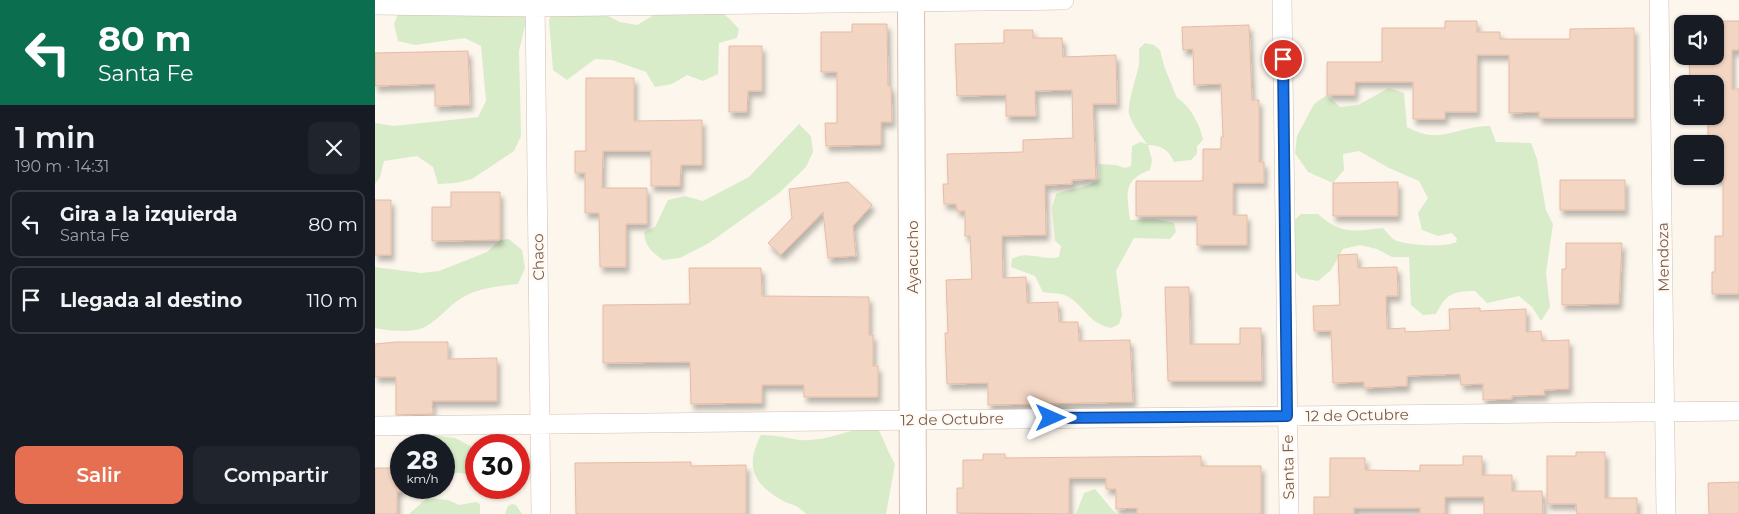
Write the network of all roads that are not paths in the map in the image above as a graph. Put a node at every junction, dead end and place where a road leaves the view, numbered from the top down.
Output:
1 (1064, 0) edge
2 (1282, 0) edge
3 (1659, 0) edge
4 (911, 1) edge
5 (535, 4) edge
6 (375, 5) edge
7 (1666, 411) junction
8 (1739, 411) edge
9 (1287, 416) junction
10 (913, 420) junction
11 (540, 424) junction
12 (375, 426) edge
13 (541, 514) edge
14 (913, 514) edge
15 (1289, 514) edge
16 (1666, 514) edge

1 - 4 street
2 - 9 street, Santa Fe
3 - 7 street, Mendoza
4 - 5 street
4 - 10 street, Ayacucho
5 - 6 street
5 - 11 street, Chaco
7 - 8 street, 12 de Octubre
7 - 9 street, 12 de Octubre
7 - 16 street, Mendoza
9 - 10 street, 12 de Octubre
9 - 15 street, Santa Fe
10 - 11 street, 12 de Octubre
10 - 14 street, Ayacucho
11 - 12 street, 12 de Octubre
11 - 13 street, Chaco

